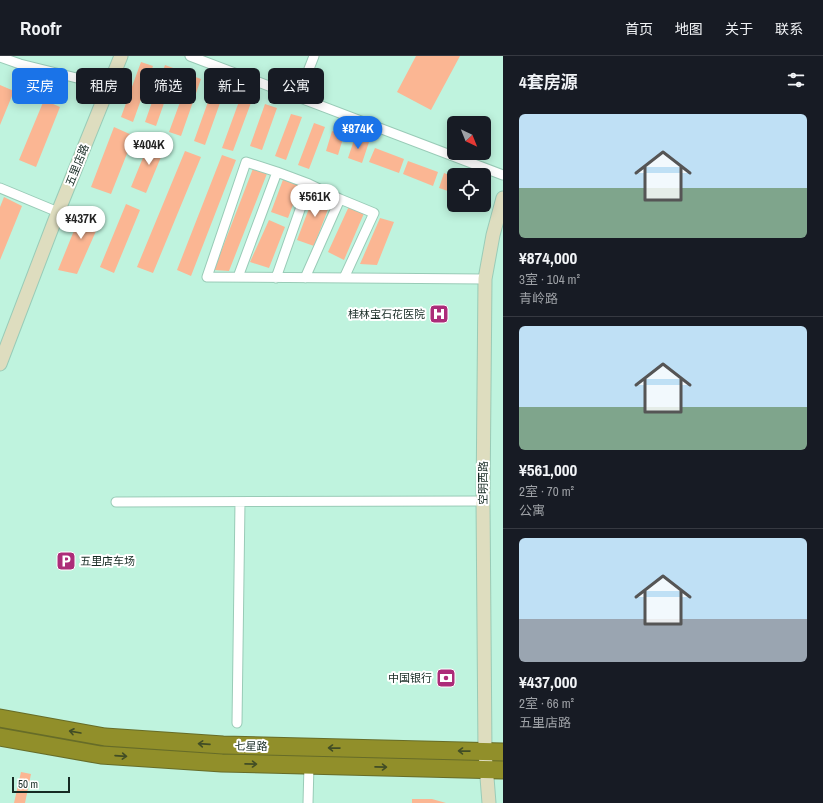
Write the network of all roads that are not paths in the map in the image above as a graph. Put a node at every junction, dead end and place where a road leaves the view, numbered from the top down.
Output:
1 (121, 56) edge
2 (190, 56) edge
3 (314, 56) edge
4 (0, 57) edge
5 (116, 68) edge
6 (309, 68) edge
7 (76, 78) edge
8 (268, 86) edge
9 (102, 104) edge
10 (316, 104) edge
11 (277, 172) junction
12 (503, 175) edge
13 (309, 184) junction
14 (0, 188) edge
15 (503, 198) edge
16 (340, 199) junction
17 (58, 212) junction
18 (238, 277) junction
19 (276, 278) junction
20 (304, 278) junction
21 (344, 278) junction
22 (485, 279) junction
23 (0, 364) edge
24 (483, 501) junction
25 (116, 502) dead end
26 (240, 502) junction
27 (0, 718) edge
28 (238, 723) dead end
29 (0, 737) edge
30 (485, 752) junction
31 (503, 752) edge
32 (309, 765) junction
33 (486, 770) junction
34 (503, 770) edge
35 (308, 803) edge
36 (489, 803) edge

1 - 5 main road, 五里店路
2 - 8 street
3 - 6 street
4 - 7 street
9 - 17 main road, 五里店路
10 - 12 street
11 - 13 street
11 - 18 street
11 - 18 street
13 - 16 street
13 - 19 street
14 - 17 street
15 - 22 main road, 空明西路
16 - 20 street
16 - 21 street
17 - 23 main road, 五里店路
18 - 19 street
19 - 20 street
20 - 21 street
21 - 22 street
22 - 24 main road, 空明西路
24 - 26 street
24 - 30 main road, 空明西路
25 - 26 street
26 - 28 street
30 -> 27 highway, 七星路
29 -> 32 highway, 七星路
30 - 31 highway, 七星路
30 - 33 main road, 空明西路
32 -> 33 highway, 七星路
32 - 35 street
33 - 34 highway, 七星路
33 - 36 main road, 空明西路

